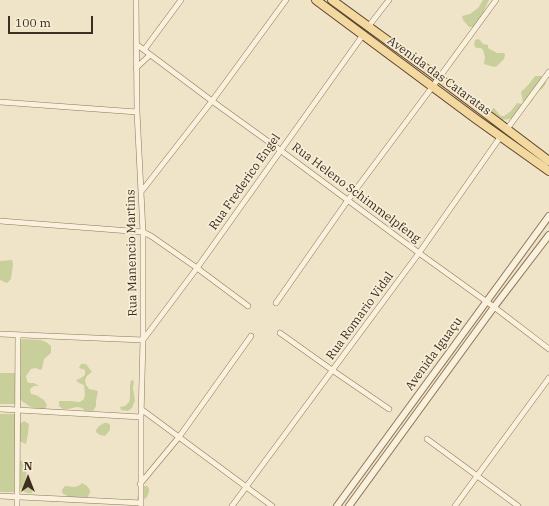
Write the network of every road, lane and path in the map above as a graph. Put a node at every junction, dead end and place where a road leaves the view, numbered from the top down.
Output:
1 (136, 0) edge
2 (181, 0) edge
3 (286, 0) edge
4 (316, 0) edge
5 (332, 0) edge
6 (389, 0) edge
7 (496, 0) edge
8 (368, 27) junction
9 (363, 35) junction
10 (136, 44) junction
11 (144, 50) junction
12 (150, 55) junction
13 (136, 68) junction
14 (549, 72) edge
15 (439, 78) junction
16 (433, 86) junction
17 (212, 101) junction
18 (0, 102) edge
19 (137, 112) junction
20 (507, 129) junction
21 (501, 136) junction
22 (280, 150) junction
23 (549, 161) edge
24 (549, 171) edge
25 (142, 192) junction
26 (348, 200) junction
27 (549, 216) edge
28 (0, 220) edge
29 (143, 232) junction
30 (549, 235) edge
31 (419, 252) junction
32 (197, 268) junction
33 (487, 301) junction
34 (276, 303) dead end
35 (248, 306) dead end
36 (494, 307) junction
37 (280, 333) dead end
38 (0, 334) edge
39 (18, 335) junction
40 (251, 336) dead end
41 (143, 340) junction
42 (549, 349) edge
43 (332, 370) junction
44 (549, 378) edge
45 (0, 409) edge
46 (141, 409) junction
47 (389, 409) dead end
48 (18, 410) junction
49 (141, 417) junction
50 (179, 436) junction
51 (427, 439) dead end
52 (477, 477) junction
53 (140, 484) junction
54 (247, 486) junction
55 (0, 496) edge
56 (17, 497) junction
57 (141, 505) edge
58 (17, 506) edge
59 (232, 506) edge
60 (272, 506) edge
61 (336, 506) edge
62 (349, 506) edge
63 (455, 506) edge
64 (518, 506) edge

1 - 10 street, Rua Manencio Martins
2 - 11 street
3 - 17 street
4 - 9 main road, Avenida das Cataratas
5 - 8 main road, Avenida das Cataratas
6 - 8 street
7 - 15 street
8 - 15 main road, Avenida das Cataratas
9 - 16 main road, Avenida das Cataratas
9 - 22 street, Rua Frederico Engel
10 - 11 street, Rua Heleno Schimmelpfeng
10 - 13 street, Rua Manencio Martins
11 - 12 street, Rua Heleno Schimmelpfeng
12 - 13 street
12 - 17 street, Rua Heleno Schimmelpfeng
13 - 19 street, Rua Manencio Martins
14 - 20 street
15 - 16 street
15 - 20 main road, Avenida das Cataratas
16 - 21 main road, Avenida das Cataratas
16 - 26 street
17 - 22 street, Rua Heleno Schimmelpfeng
17 - 25 street
18 - 19 street
19 - 25 street, Rua Manencio Martins
20 - 23 main road, Avenida das Cataratas
21 - 24 main road, Avenida das Cataratas
21 - 31 street, Rua Romario Vidal
22 - 26 street, Rua Heleno Schimmelpfeng
22 - 32 street, Rua Frederico Engel
25 - 29 street, Rua Manencio Martins
26 - 31 street, Rua Heleno Schimmelpfeng
26 - 34 street
27 - 33 street, Avenida Iguaçu
28 - 29 street
29 - 32 street
29 - 41 street, Rua Manencio Martins
30 - 36 street, Avenida Iguaçu
31 - 33 street, Rua Heleno Schimmelpfeng
31 - 43 street, Rua Romario Vidal
32 - 35 street
32 - 41 street, Rua Frederico Engel
33 - 36 street, Rua Heleno Schimmelpfeng
33 - 61 street, Avenida Iguaçu
36 - 42 street, Rua Heleno Schimmelpfeng
36 - 62 street, Avenida Iguaçu
37 - 43 street
38 - 39 street
39 - 41 street
39 - 48 street
40 - 50 street
41 - 46 street, Rua Manencio Martins
43 - 47 street
43 - 54 street, Rua Romario Vidal
44 - 52 street
45 - 48 street
46 - 49 street, Rua Manencio Martins
46 - 50 street
48 - 49 street
48 - 56 street
49 - 53 street, Rua Manencio Martins
50 - 53 street
50 - 54 street
51 - 52 street
52 - 63 street
52 - 64 street
53 - 57 street, Rua Manencio Martins
54 - 59 street, Rua Romario Vidal
54 - 60 street
55 - 56 street
56 - 57 street
56 - 58 street

